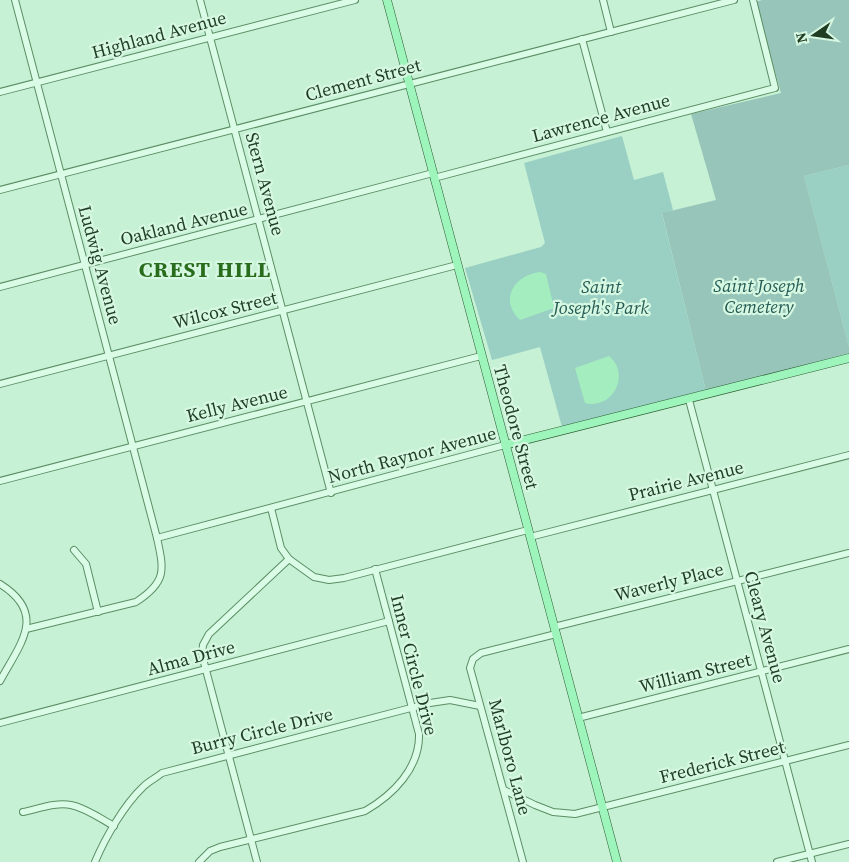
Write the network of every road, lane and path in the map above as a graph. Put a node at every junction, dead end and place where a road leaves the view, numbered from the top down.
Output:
1 (15, 0) edge
2 (200, 0) edge
3 (355, 0) edge
4 (387, 0) edge
5 (602, 0) edge
6 (734, 0) edge
7 (753, 0) edge
8 (611, 32) junction
9 (210, 38) junction
10 (582, 39) junction
11 (36, 83) junction
12 (409, 84) junction
13 (0, 92) edge
14 (234, 130) junction
15 (607, 132) junction
16 (61, 175) junction
17 (433, 176) junction
18 (0, 190) edge
19 (258, 220) junction
20 (85, 265) junction
21 (457, 265) junction
22 (0, 287) edge
23 (282, 310) junction
24 (109, 355) junction
25 (481, 356) junction
26 (849, 358) edge
27 (0, 384) edge
28 (689, 400) junction
29 (307, 401) junction
30 (132, 446) junction
31 (505, 446) junction
32 (849, 455) edge
33 (0, 481) edge
34 (713, 489) junction
35 (331, 493) junction
36 (271, 508) junction
37 (529, 534) junction
38 (157, 538) junction
39 (74, 550) dead end
40 (849, 553) edge
41 (289, 559) junction
42 (375, 569) junction
43 (737, 580) junction
44 (0, 584) edge
45 (98, 612) junction
46 (389, 621) junction
47 (26, 629) junction
48 (555, 631) junction
49 (849, 648) edge
50 (473, 659) joint
51 (205, 670) junction
52 (761, 671) junction
53 (0, 681) edge
54 (480, 706) junction
55 (412, 708) junction
56 (578, 718) junction
57 (0, 723) edge
58 (849, 745) edge
59 (228, 757) junction
60 (785, 761) junction
61 (504, 790) junction
62 (602, 808) junction
63 (23, 812) dead end
64 (114, 826) junction
65 (250, 839) junction
66 (849, 844) edge
67 (810, 854) junction
68 (95, 862) edge
69 (199, 862) edge
70 (257, 862) edge
71 (523, 862) edge
72 (617, 862) edge
73 (777, 862) edge
74 (812, 862) edge

1 - 11 street, Ludwig Avenue
2 - 9 street, Stern Avenue
3 - 9 street, Highland Avenue
4 - 12 main road, Theodore Street
5 - 8 street
6 - 8 street, Clement Street
7 - 15 street, Lawrence Avenue
8 - 10 street, Clement Street
9 - 11 street, Highland Avenue
9 - 14 street, Stern Avenue
10 - 12 street, Clement Street
10 - 15 street
11 - 13 street, Highland Avenue
11 - 16 street, Ludwig Avenue
12 - 14 street, Clement Street
12 - 17 main road, Theodore Street
14 - 16 street, Clement Street
14 - 19 street, Stern Avenue
15 - 17 street, Lawrence Avenue
16 - 18 street, Clement Street
16 - 20 street, Ludwig Avenue
17 - 19 street, Oakland Avenue
17 - 21 main road, Theodore Street
19 - 20 street, Oakland Avenue
19 - 23 street, Stern Avenue
20 - 22 street, Oakland Avenue
20 - 24 street, Ludwig Avenue
21 - 23 street, Wilcox Street
21 - 25 main road, Theodore Street
23 - 24 street, Wilcox Street
23 - 29 street, Stern Avenue
24 - 27 street, Wilcox Street
24 - 30 street, Ludwig Avenue
25 - 29 street, Kelly Avenue
25 - 31 main road, Theodore Street
26 - 28 main road, North Raynor Avenue
28 - 31 main road, North Raynor Avenue
28 - 34 street, Cleary Avenue
29 - 30 street, Kelly Avenue
29 - 35 street, Stern Avenue
30 - 33 street, Kelly Avenue
30 - 38 street, Ludwig Avenue
31 - 35 street, North Raynor Avenue
31 - 37 main road, Theodore Street
32 - 34 street, Prairie Avenue
34 - 37 street, Prairie Avenue
34 - 43 street, Cleary Avenue
35 - 36 street, North Raynor Avenue
36 - 38 street, North Raynor Avenue
36 - 41 street, Prairie Avenue
37 - 42 street, Prairie Avenue
37 - 48 main road, Theodore Street
38 - 45 street, Ludwig Avenue
39 - 45 street
40 - 43 street, Waverly Place
41 - 42 street, Prairie Avenue
41 - 51 street
42 - 46 street, Inner Circle Drive
43 - 48 street, Waverly Place
43 - 52 street, Cleary Avenue
44 - 47 street
45 - 47 street, Ludwig Avenue
46 - 51 street, Alma Drive
46 - 55 street, Inner Circle Drive
47 - 53 street
48 - 50 street, Waverly Place
48 - 56 main road, Theodore Street
49 - 52 street, William Street
50 - 54 street, Marlboro Lane
51 - 57 street, Alma Drive
51 - 59 street
52 - 56 street, William Street
52 - 60 street, Cleary Avenue
54 - 55 street, Burry Circle Drive
54 - 61 street, Marlboro Lane
55 - 59 street, Burry Circle Drive
55 - 65 street, Inner Circle Drive
56 - 62 main road, Theodore Street
58 - 60 street, Frederick Street
59 - 64 street, Burry Circle Drive
59 - 65 street
60 - 62 street, Frederick Street
60 - 67 street, Cleary Avenue
61 - 62 street, Frederick Street
61 - 71 street, Marlboro Lane
62 - 72 main road, Theodore Street
63 - 64 street
64 - 68 street, Burry Circle Drive
65 - 69 street, Inner Circle Drive
65 - 70 street
66 - 67 street
67 - 73 street
67 - 74 street, Cleary Avenue

